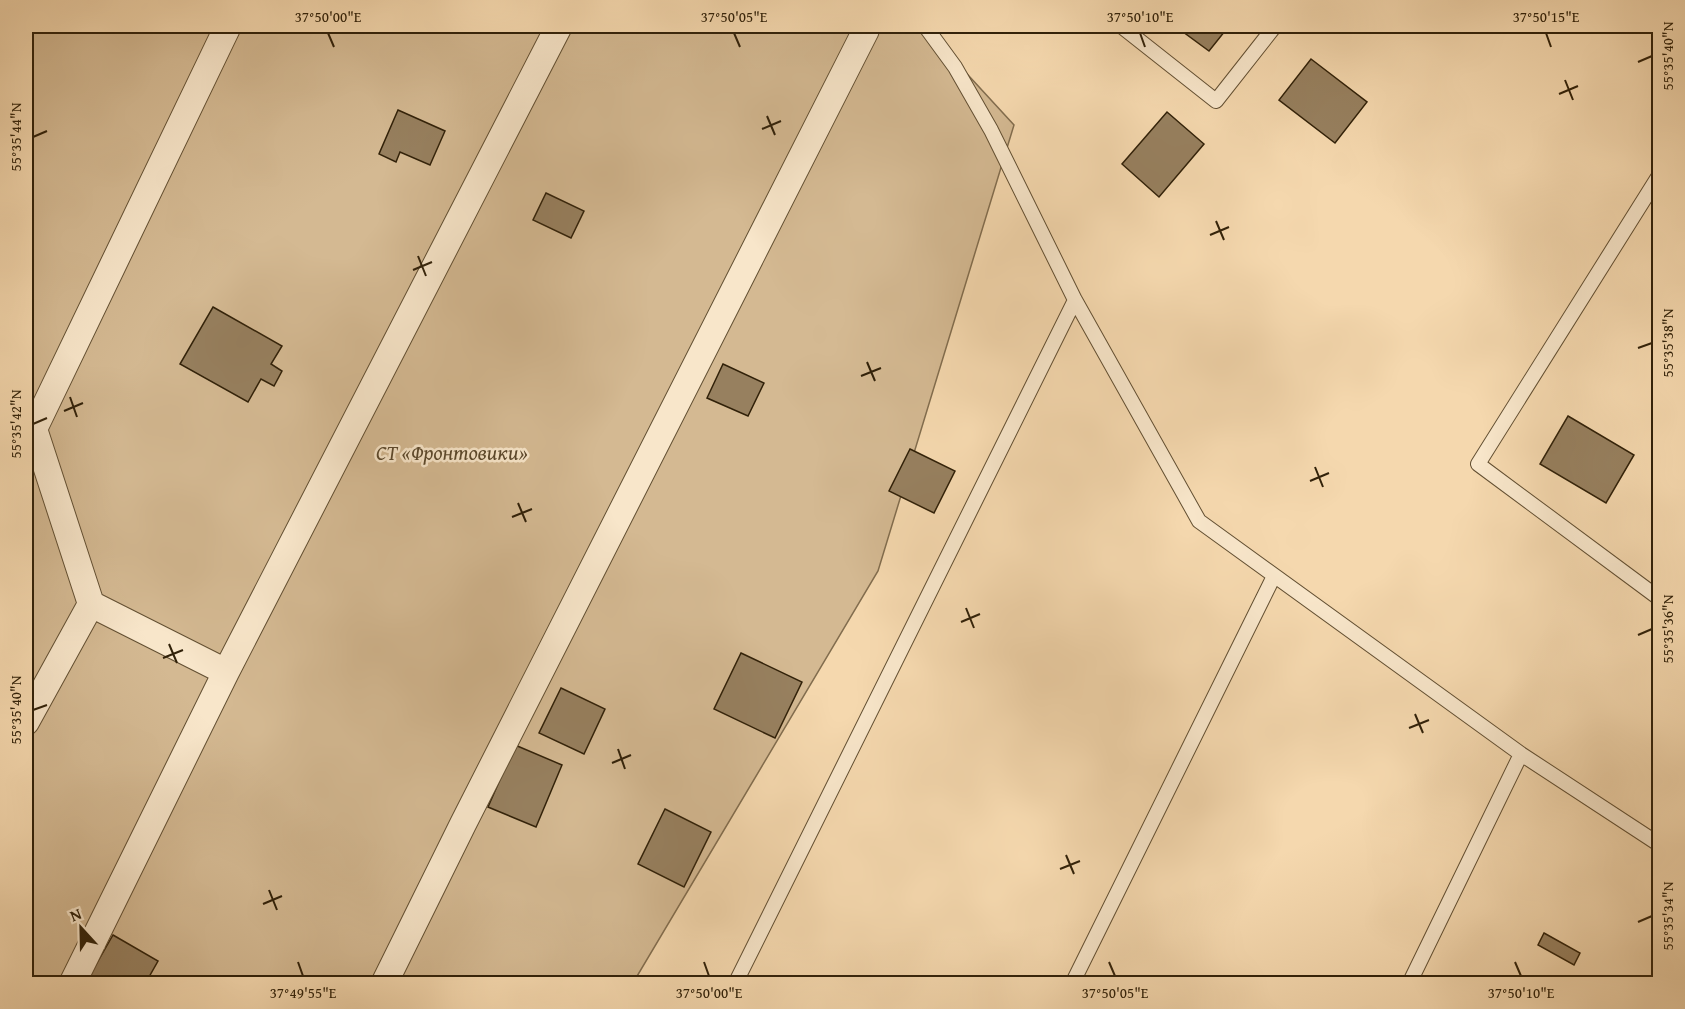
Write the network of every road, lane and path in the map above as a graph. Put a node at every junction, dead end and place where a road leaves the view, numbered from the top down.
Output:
1 (228, 26) edge
2 (559, 26) edge
3 (862, 26) edge
4 (925, 26) edge
5 (1121, 26) edge
6 (1275, 26) edge
7 (1659, 174) edge
8 (1075, 300) junction
9 (1274, 576) junction
10 (1659, 599) edge
11 (91, 603) junction
12 (226, 672) junction
13 (26, 722) edge
14 (1521, 754) junction
15 (1659, 845) edge
16 (72, 984) edge
17 (384, 984) edge
18 (735, 984) edge
19 (1071, 984) edge
20 (1409, 984) edge

1 - 11 street
2 - 12 street
3 - 17 street
4 - 8 lane
5 - 6 lane
7 - 10 lane
8 - 9 lane
8 - 18 lane
9 - 14 lane
9 - 19 lane
11 - 12 street
11 - 13 street
12 - 16 street
14 - 15 lane
14 - 20 lane

